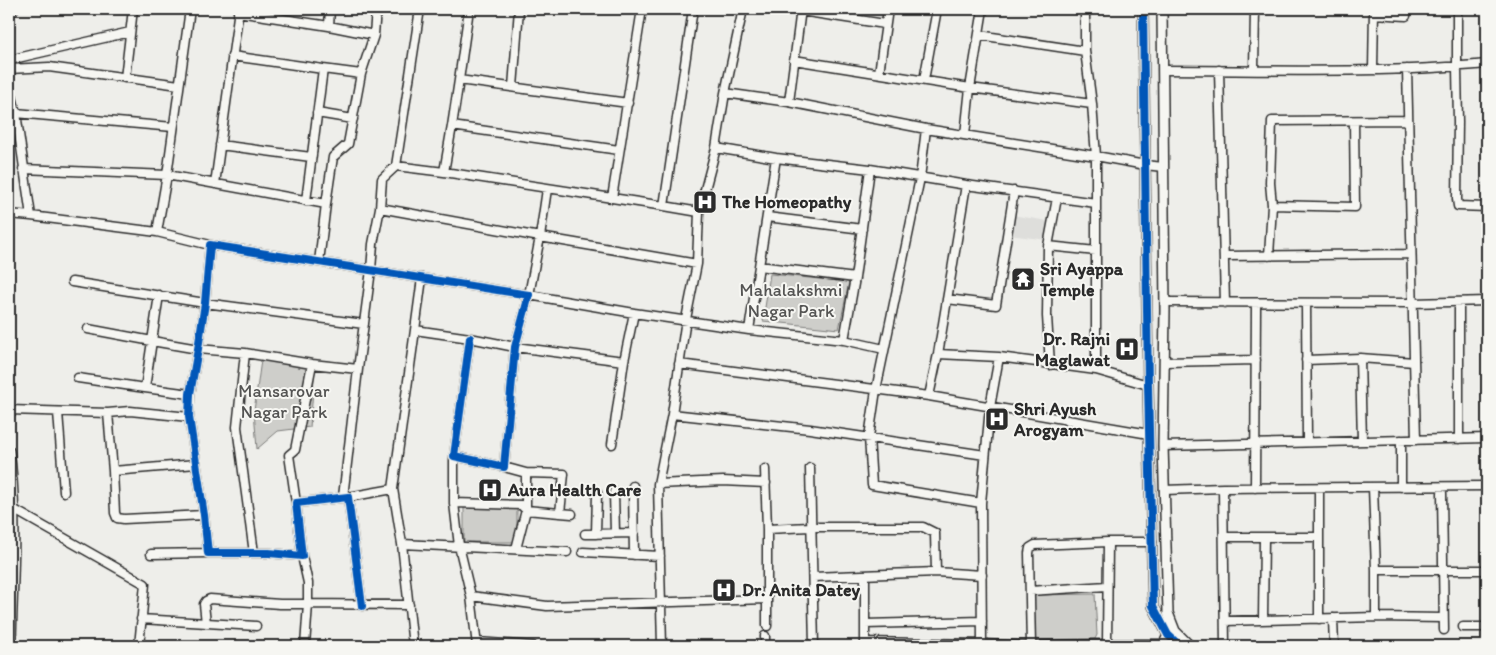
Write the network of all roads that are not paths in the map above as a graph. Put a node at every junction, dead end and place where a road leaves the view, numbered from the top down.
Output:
1 (14, 9) edge
2 (133, 9) edge
3 (190, 9) edge
4 (330, 9) edge
5 (376, 9) edge
6 (420, 9) edge
7 (469, 9) edge
8 (519, 9) edge
9 (642, 9) edge
10 (693, 9) edge
11 (743, 9) edge
12 (888, 9) edge
13 (937, 9) edge
14 (983, 9) edge
15 (1086, 9) edge
16 (1143, 9) edge
17 (1162, 9) edge
18 (1255, 9) edge
19 (1406, 9) edge
20 (1457, 9) edge
21 (9, 10) edge
22 (238, 10) edge
23 (801, 10) edge
24 (1374, 11) edge
25 (885, 24) junction
26 (329, 26) junction
27 (130, 32) junction
28 (374, 35) junction
29 (979, 35) junction
30 (1085, 51) junction
31 (232, 56) junction
32 (9, 60) edge
33 (794, 60) junction
34 (1487, 64) edge
35 (1457, 67) junction
36 (9, 69) edge
37 (1407, 69) junction
38 (323, 70) junction
39 (1163, 70) junction
40 (1218, 70) junction
41 (1254, 70) junction
42 (1373, 70) junction
43 (879, 73) junction
44 (361, 74) junction
45 (125, 78) junction
46 (459, 80) junction
47 (924, 80) junction
48 (9, 84) edge
49 (179, 85) junction
50 (513, 87) junction
51 (970, 88) junction
52 (725, 93) junction
53 (788, 102) junction
54 (628, 103) junction
55 (1092, 104) junction
56 (16, 113) junction
57 (317, 113) junction
58 (353, 120) junction
59 (1408, 120) junction
60 (1354, 121) junction
61 (452, 126) junction
62 (173, 127) junction
63 (926, 129) junction
64 (965, 135) junction
65 (220, 145) junction
66 (716, 148) junction
67 (619, 150) junction
68 (1096, 156) junction
69 (311, 157) junction
70 (776, 158) junction
71 (396, 166) junction
72 (1145, 166) junction
73 (1163, 167) junction
74 (23, 169) junction
75 (870, 169) junction
76 (444, 172) junction
77 (167, 175) junction
78 (920, 178) junction
79 (215, 184) junction
80 (966, 185) junction
81 (546, 188) junction
82 (1014, 191) junction
83 (612, 198) junction
84 (1057, 198) junction
85 (306, 201) junction
86 (1096, 202) junction
87 (326, 204) junction
88 (1272, 205) junction
89 (664, 206) junction
90 (1487, 207) edge
91 (380, 208) junction
92 (699, 212) junction
93 (9, 214) edge
94 (30, 216) junction
95 (767, 217) junction
96 (862, 229) junction
97 (157, 232) junction
98 (540, 237) junction
99 (210, 245) junction
100 (1048, 246) junction
101 (1096, 251) junction
102 (1411, 254) junction
103 (1224, 256) junction
104 (1269, 256) junction
105 (319, 262) junction
106 (697, 264) junction
107 (759, 266) junction
108 (371, 270) junction
109 (422, 278) junction
110 (855, 278) junction
111 (72, 282) dead end
112 (158, 295) junction
113 (529, 295) junction
114 (947, 299) junction
115 (1487, 301) edge
116 (1165, 302) junction
117 (1459, 302) junction
118 (205, 303) junction
119 (1225, 303) junction
120 (1256, 303) junction
121 (1306, 303) junction
122 (1412, 303) junction
123 (634, 313) junction
124 (686, 320) junction
125 (364, 324) junction
126 (88, 329) dead end
127 (415, 330) junction
128 (749, 330) junction
129 (470, 338) junction
130 (844, 340) junction
131 (152, 341) junction
132 (515, 347) junction
133 (198, 350) junction
134 (884, 350) junction
135 (245, 353) junction
136 (938, 354) junction
137 (999, 358) junction
138 (1360, 358) junction
139 (624, 360) junction
140 (1256, 360) junction
141 (1306, 360) junction
142 (1165, 362) junction
143 (1414, 362) junction
144 (312, 364) junction
145 (679, 364) junction
146 (1050, 365) junction
147 (358, 369) junction
148 (1096, 370) junction
149 (78, 378) dead end
150 (1148, 385) junction
151 (145, 388) junction
152 (876, 390) junction
153 (190, 394) junction
154 (930, 396) junction
155 (990, 407) junction
156 (9, 410) edge
157 (58, 412) junction
158 (108, 413) junction
159 (672, 414) junction
160 (189, 417) junction
161 (1149, 434) junction
162 (869, 437) junction
163 (1487, 438) edge
164 (1459, 439) junction
165 (1401, 440) junction
166 (1416, 440) junction
167 (1362, 441) junction
168 (1307, 442) junction
169 (1255, 443) junction
170 (612, 444) dead end
171 (1163, 446) junction
172 (9, 451) edge
173 (985, 455) junction
174 (454, 456) junction
175 (196, 464) junction
176 (504, 467) junction
177 (810, 468) dead end
178 (765, 469) dead end
179 (113, 471) junction
180 (526, 473) junction
181 (11, 477) edge
182 (766, 483) junction
183 (658, 484) junction
184 (633, 486) dead end
185 (1487, 486) edge
186 (1373, 487) junction
187 (1401, 487) junction
188 (1223, 488) junction
189 (1255, 488) junction
190 (1318, 488) junction
191 (393, 489) junction
192 (1164, 490) junction
193 (64, 492) dead end
194 (614, 492) dead end
195 (597, 493) dead end
196 (1442, 493) dead end
197 (345, 497) junction
198 (296, 503) junction
199 (454, 503) junction
200 (981, 503) junction
201 (14, 509) junction
202 (526, 510) junction
203 (560, 513) junction
204 (572, 514) dead end
205 (204, 515) junction
206 (810, 527) junction
207 (767, 529) junction
208 (634, 533) junction
209 (585, 534) dead end
210 (596, 534) junction
211 (615, 534) junction
212 (1224, 537) junction
213 (1264, 537) junction
214 (1319, 537) junction
215 (1108, 542) junction
216 (1152, 542) junction
217 (402, 544) junction
218 (1025, 544) dead end
219 (459, 546) junction
220 (516, 549) junction
221 (567, 552) dead end
222 (583, 552) dead end
223 (208, 553) junction
224 (254, 553) junction
225 (1029, 553) junction
226 (151, 554) dead end
227 (634, 555) junction
228 (302, 556) junction
229 (660, 556) junction
230 (1376, 570) junction
231 (1443, 570) junction
232 (1487, 570) edge
233 (936, 572) junction
234 (982, 575) junction
235 (865, 576) junction
236 (813, 577) junction
237 (1107, 586) junction
238 (1030, 592) junction
239 (471, 596) junction
240 (766, 599) junction
241 (661, 603) junction
242 (308, 604) junction
243 (362, 606) junction
244 (409, 606) junction
245 (1376, 617) junction
246 (1333, 618) junction
247 (1444, 618) junction
248 (141, 619) junction
249 (1319, 619) junction
250 (1263, 620) junction
251 (982, 621) junction
252 (1225, 621) junction
253 (206, 623) junction
254 (865, 624) junction
255 (256, 626) dead end
256 (767, 626) dead end
257 (1463, 627) dead end
258 (1487, 627) edge
259 (1444, 630) dead end
260 (1168, 634) junction
261 (765, 636) dead end
262 (477, 644) edge
263 (865, 644) edge
264 (1107, 644) junction
265 (982, 645) edge
266 (11, 646) edge
267 (140, 646) edge
268 (305, 646) edge
269 (413, 646) edge
270 (533, 646) edge
271 (662, 646) edge
272 (765, 646) edge
273 (814, 646) edge
274 (1031, 646) edge
275 (1180, 646) edge
276 (1190, 646) edge
277 (1225, 646) edge
278 (1334, 646) edge

1 - 21 street
2 - 27 street
3 - 49 street
4 - 26 street
5 - 28 street
6 - 71 street
7 - 46 street
8 - 50 street
9 - 54 street
10 - 89 street
11 - 52 street
12 - 25 street
13 - 47 street
14 - 29 street
15 - 30 street
16 - 72 street
17 - 39 street
18 - 41 street
19 - 24 street
20 - 35 street
22 - 26 street
22 - 31 street
23 - 25 street
23 - 33 street
24 - 42 street
25 - 43 street
26 - 28 street
27 - 32 street
27 - 45 street
28 - 44 street
29 - 30 street
29 - 51 street
30 - 55 street
31 - 38 street
31 - 65 street
33 - 43 street
33 - 53 street
34 - 35 street
35 - 37 street
35 - 90 street
36 - 45 street
37 - 42 street
37 - 59 street
38 - 44 street
38 - 57 street
39 - 40 street
39 - 73 street
40 - 41 street
40 - 103 street
41 - 42 street
43 - 47 street
44 - 58 street
45 - 49 street
46 - 50 street
46 - 61 street
47 - 51 street
48 - 56 street
49 - 62 street
50 - 54 street
51 - 55 street
51 - 64 street
52 - 53 street
52 - 66 street
53 - 63 street
54 - 67 street
55 - 68 street
56 - 62 street
56 - 74 street
57 - 58 street
57 - 69 street
58 - 87 street
59 - 60 street
59 - 102 street
60 - 88 street
60 - 88 street
61 - 67 street
61 - 76 street
62 - 77 street
63 - 64 street
63 - 78 street
64 - 68 street
65 - 69 street
65 - 79 street
66 - 70 street
66 - 92 street
67 - 83 street
68 - 72 street
68 - 86 street
69 - 85 street
70 - 75 street
70 - 95 street
71 - 76 street
71 - 91 street
72 - 73 street
72 - 150 street
73 - 116 street
74 - 77 street
74 - 94 street
75 - 78 street
75 - 96 street
76 - 81 street
77 - 79 street
77 - 97 street
78 - 80 street
78 - 134 street
79 - 85 street
80 - 82 street
80 - 114 street
81 - 83 street
81 - 98 street
82 - 84 street
82 - 114 street
83 - 89 street
84 - 86 street
84 - 100 street
85 - 87 street
86 - 101 street
87 - 105 street
88 - 104 street
89 - 92 street
91 - 98 street
91 - 108 street
92 - 106 street
93 - 94 street
94 - 97 street
95 - 96 street
95 - 107 street
96 - 110 street
97 - 99 street
98 - 106 street
98 - 113 street
99 - 105 street
99 - 118 street
100 - 101 street
100 - 146 street
101 - 148 street
102 - 104 street
102 - 122 street
103 - 104 street
103 - 119 street
105 - 108 street
106 - 124 street
107 - 110 street
107 - 128 street
108 - 109 street
108 - 125 street
109 - 113 street
109 - 127 street
110 - 130 street
111 - 112 street
112 - 118 street
112 - 131 street
113 - 123 street
113 - 132 street
114 - 136 street
115 - 117 street
116 - 119 street
116 - 142 street
117 - 122 street
117 - 164 street
118 - 125 street
118 - 133 street
119 - 120 street
120 - 121 street
120 - 140 street
121 - 122 street
121 - 141 street
122 - 143 street
123 - 124 street
123 - 139 street
124 - 128 street
124 - 145 street
125 - 147 street
126 - 131 street
127 - 129 street
127 - 191 street
128 - 130 street
129 - 132 street
129 - 174 street
130 - 134 street
131 - 133 street
131 - 151 street
132 - 139 street
132 - 176 street
133 - 135 street
133 - 153 street
134 - 152 street
135 - 144 street
135 - 224 street
136 - 137 street
136 - 154 street
137 - 146 street
137 - 155 street
138 - 141 street
138 - 143 street
138 - 167 street
139 - 170 street
140 - 142 street
140 - 169 street
141 - 168 street
142 - 171 street
143 - 166 street
144 - 147 street
144 - 198 street
145 - 152 street
145 - 159 street
146 - 148 street
147 - 197 street
148 - 150 street
149 - 151 street
150 - 161 street
151 - 153 street
152 - 154 street
152 - 162 street
153 - 160 street
154 - 155 street
155 - 161 street
155 - 173 street
156 - 157 street
157 - 158 street
157 - 193 street
158 - 160 street
158 - 179 street
159 - 162 street
159 - 183 street
160 - 175 street
161 - 216 street
162 - 173 street
162 - 200 street
163 - 164 street
164 - 166 street
165 - 166 street
165 - 167 street
165 - 187 street
167 - 168 street
168 - 169 street
169 - 171 street
169 - 189 street
171 - 192 street
172 - 181 street
173 - 200 street
174 - 176 street
174 - 199 street
175 - 179 street
175 - 205 street
176 - 180 street
177 - 206 street
178 - 182 street
179 - 205 street
180 - 202 street
180 - 203 street
181 - 201 street
182 - 183 street
182 - 207 street
183 - 229 street
184 - 208 street
185 - 187 street
186 - 187 street
186 - 190 street
186 - 230 street
188 - 189 street
188 - 192 street
188 - 212 street
189 - 190 street
190 - 214 street
191 - 197 street
191 - 217 street
192 - 276 street
194 - 211 street
195 - 210 street
196 - 231 street
197 - 198 street
197 - 243 street
198 - 228 street
199 - 202 street
199 - 219 street
200 - 234 street
201 - 248 street
201 - 266 street
202 - 203 street
202 - 220 street
203 - 204 street
205 - 223 street
206 - 207 street
206 - 233 street
206 - 236 street
207 - 240 street
208 - 211 street
208 - 227 street
209 - 210 street
210 - 211 street
212 - 213 street
212 - 252 street
213 - 214 street
213 - 250 street
214 - 249 street
215 - 216 street
215 - 225 street
215 - 237 street
216 - 260 street
217 - 219 street
217 - 244 street
218 - 225 street
219 - 220 street
219 - 239 street
220 - 221 street
222 - 227 street
223 - 224 street
223 - 226 street
224 - 228 street
225 - 238 street
227 - 229 street
228 - 242 street
229 - 241 street
230 - 231 street
230 - 245 street
231 - 232 street
231 - 247 street
233 - 234 street
233 - 235 street
234 - 251 street
235 - 236 street
235 - 254 street
236 - 273 street
237 - 238 street
237 - 264 street
238 - 274 street
239 - 241 street
239 - 262 street
240 - 241 street
240 - 256 street
241 - 271 street
242 - 243 street
242 - 253 street
242 - 268 street
243 - 244 street
244 - 269 street
245 - 246 street
245 - 247 street
246 - 249 street
246 - 278 street
247 - 259 street
248 - 253 street
248 - 267 street
249 - 250 street
250 - 252 street
251 - 254 street
251 - 265 street
252 - 277 street
253 - 255 street
254 - 263 street
257 - 258 street
260 - 264 street
260 - 275 street
261 - 272 street
262 - 270 street
263 - 265 street
264 - 274 street
265 - 274 street

